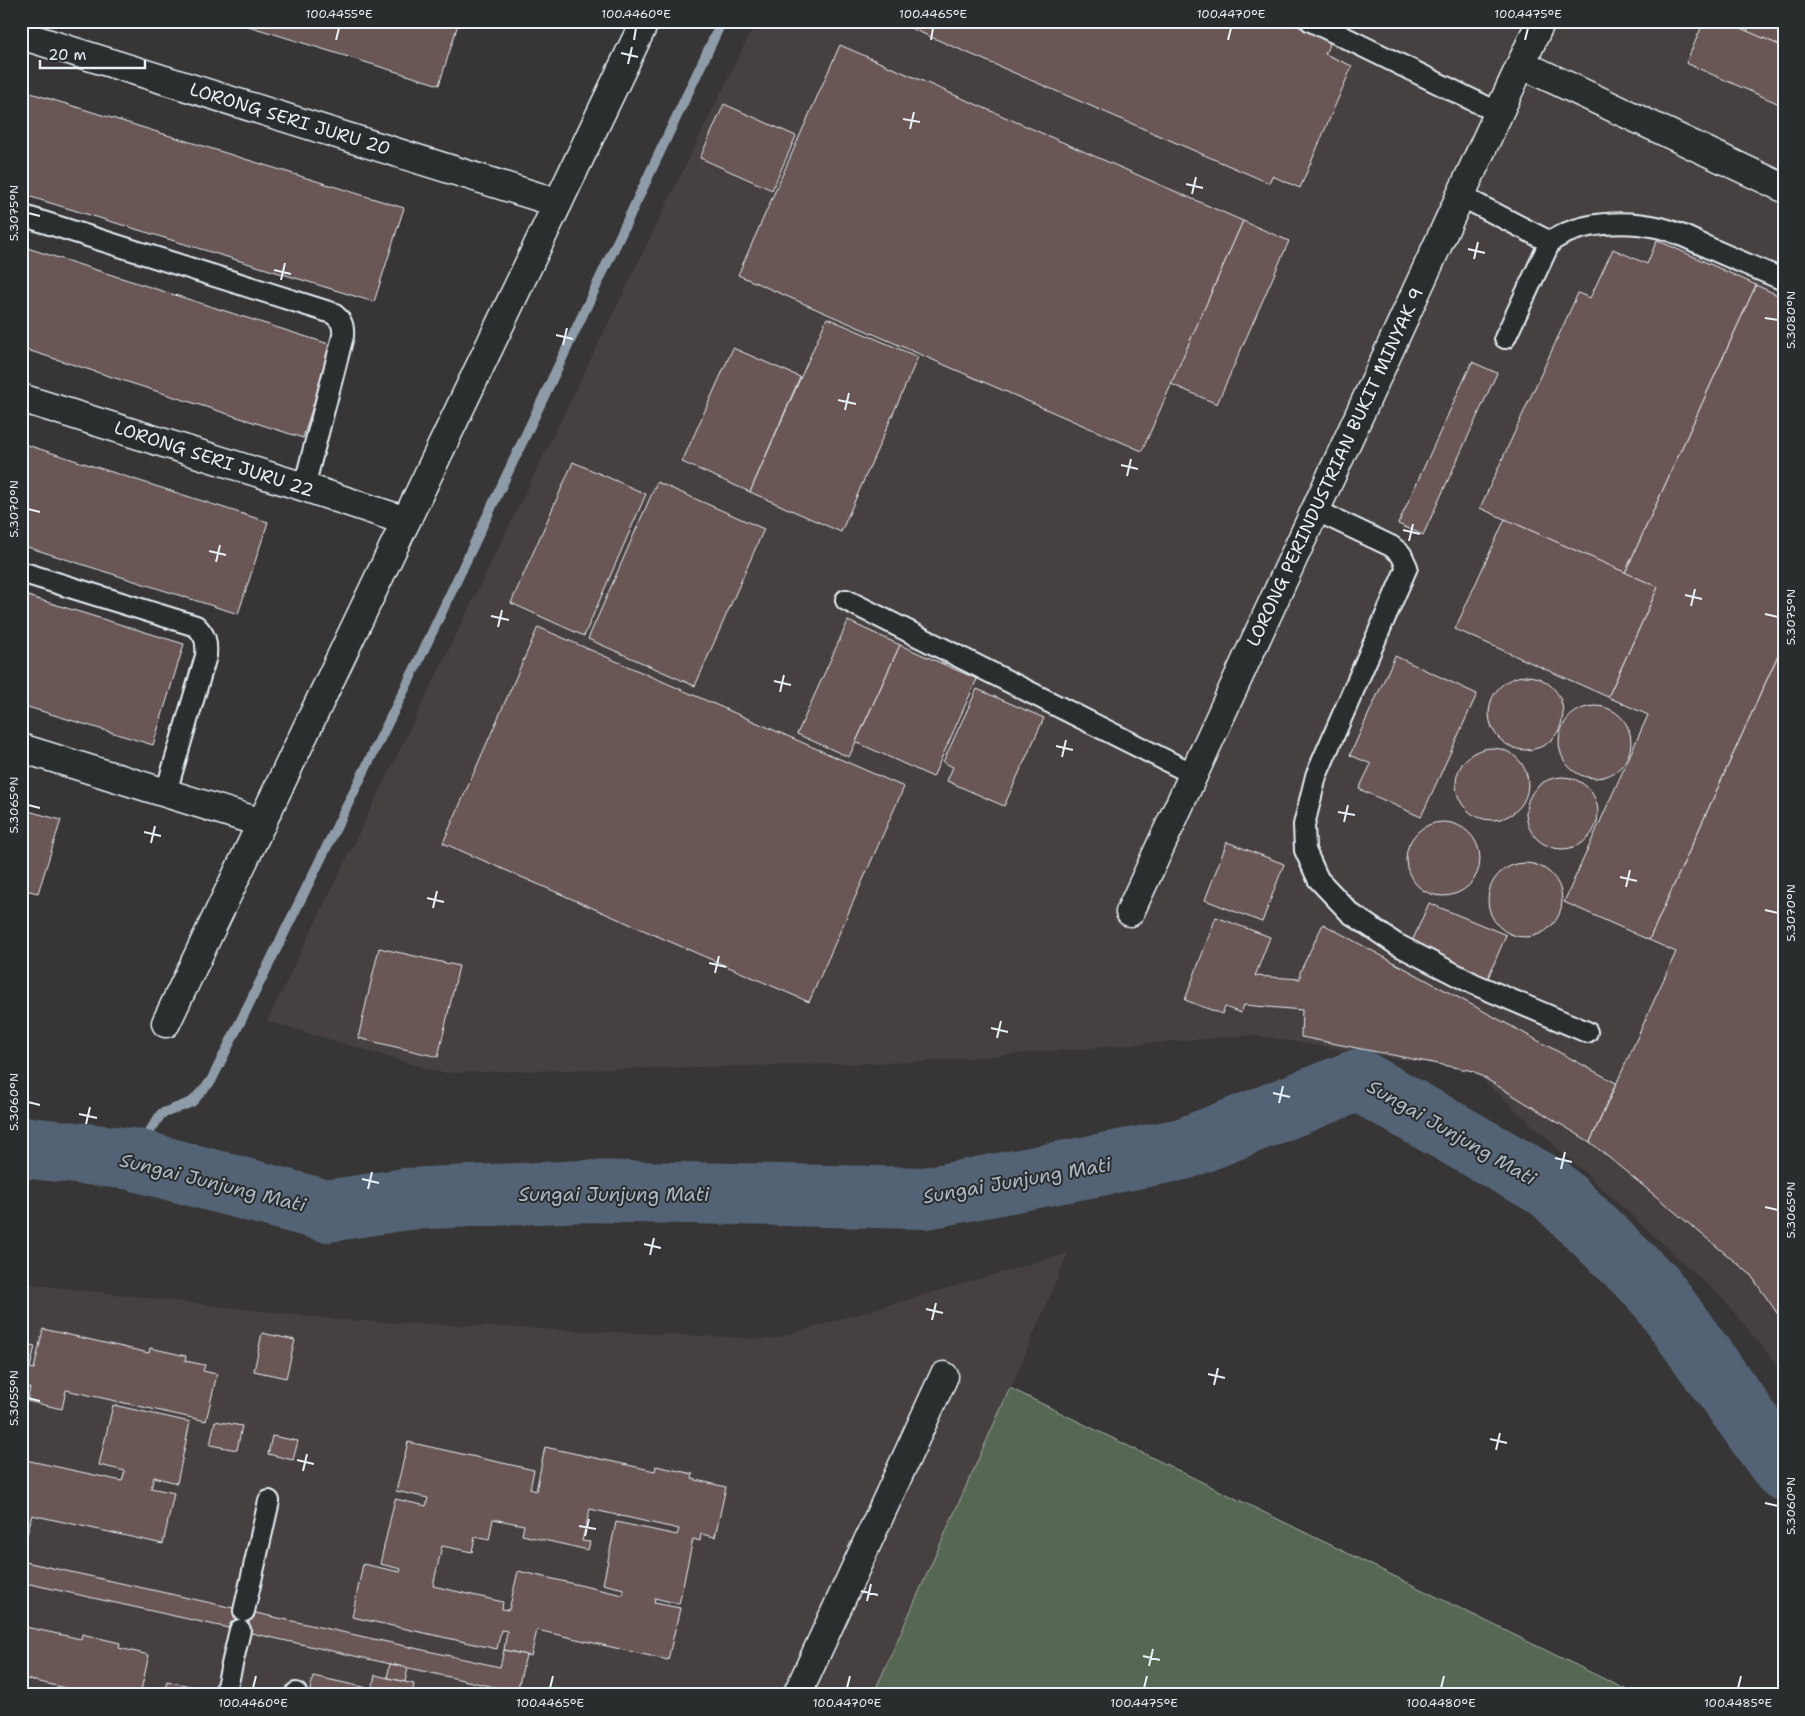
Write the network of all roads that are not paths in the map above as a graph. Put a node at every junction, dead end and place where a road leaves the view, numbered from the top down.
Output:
1 (645, 21) edge
2 (1311, 21) edge
3 (1541, 21) edge
4 (21, 35) edge
5 (1522, 64) junction
6 (1499, 113) junction
7 (1784, 188) edge
8 (1461, 196) junction
9 (558, 203) junction
10 (21, 215) edge
11 (1550, 242) junction
12 (1784, 280) edge
13 (1505, 338) dead end
14 (21, 398) edge
15 (304, 487) junction
16 (1315, 510) junction
17 (406, 521) junction
18 (21, 572) edge
19 (846, 600) dead end
20 (21, 748) edge
21 (1193, 774) junction
22 (166, 792) junction
23 (262, 823) junction
24 (1130, 912) dead end
25 (166, 1023) dead end
26 (1587, 1032) dead end
27 (944, 1376) dead end
28 (269, 1501) dead end
29 (244, 1611) dead end
30 (240, 1630) dead end
31 (225, 1695) edge
32 (797, 1695) edge

1 - 9 street
2 - 6 lane
3 - 5 street, LORONG PERINDUSTRIAN BUKIT MINYAK 9
4 - 9 street, LORONG SERI JURU 20
5 - 6 street, LORONG PERINDUSTRIAN BUKIT MINYAK 9
5 - 7 street
6 - 8 street, LORONG PERINDUSTRIAN BUKIT MINYAK 9
8 - 11 lane
8 - 16 street, LORONG PERINDUSTRIAN BUKIT MINYAK 9
9 - 17 street
10 - 15 lane
11 - 12 lane
11 - 13 lane
14 - 15 street, LORONG SERI JURU 22
15 - 17 street, LORONG SERI JURU 22
16 - 21 street, LORONG PERINDUSTRIAN BUKIT MINYAK 9
16 - 26 lane
17 - 23 street
18 - 22 lane
19 - 21 lane
20 - 22 street
21 - 24 street, LORONG PERINDUSTRIAN BUKIT MINYAK 9
22 - 23 street
23 - 25 street
27 - 32 street
28 - 29 lane
30 - 31 lane

